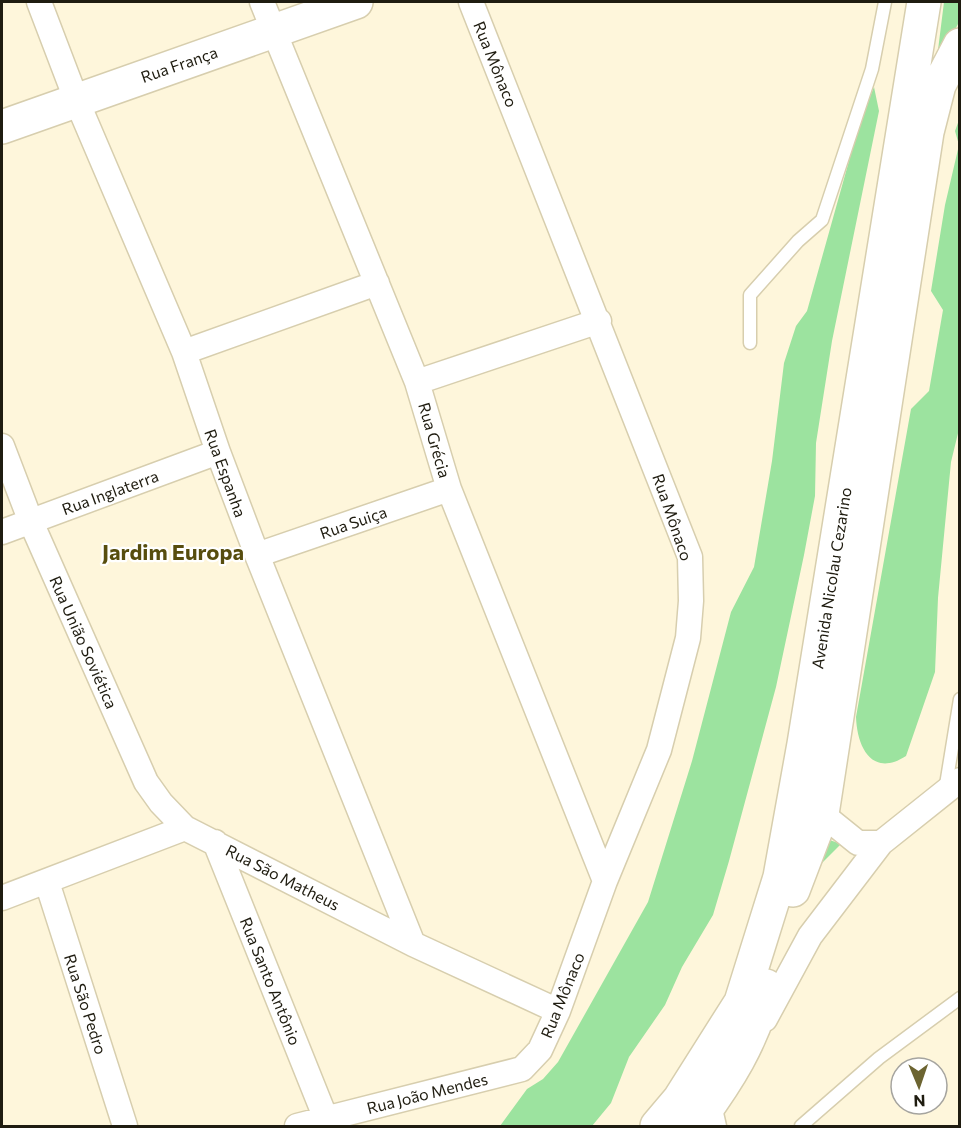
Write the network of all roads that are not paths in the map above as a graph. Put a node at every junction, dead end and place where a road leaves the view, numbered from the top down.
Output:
1 (39, 2) edge
2 (261, 2) edge
3 (356, 2) edge
4 (471, 2) edge
5 (885, 2) edge
6 (924, 2) edge
7 (274, 31) junction
8 (960, 45) edge
9 (75, 99) junction
10 (2, 127) edge
11 (376, 283) junction
12 (599, 321) junction
13 (750, 344) dead end
14 (184, 352) junction
15 (417, 382) junction
16 (2, 446) edge
17 (218, 452) junction
18 (449, 489) junction
19 (30, 522) junction
20 (2, 532) edge
21 (257, 555) junction
22 (960, 699) edge
23 (952, 786) edge
24 (822, 814) junction
25 (185, 828) junction
26 (215, 842) junction
27 (881, 843) junction
28 (605, 881) junction
29 (46, 882) junction
30 (2, 898) edge
31 (413, 945) junction
32 (960, 998) edge
33 (558, 1011) junction
34 (737, 1066) junction
35 (522, 1069) joint
36 (717, 1113) edge
37 (326, 1119) junction
38 (125, 1126) edge
39 (297, 1126) edge
40 (657, 1126) edge
41 (693, 1126) edge
42 (801, 1126) edge

1 - 9 street, Rua Espanha
2 - 7 street, Rua Grécia
3 - 7 main road, Rua França
4 - 12 street, Rua Mônaco
5 - 13 lane
6 - 40 main road, Avenida Nicolau Cezarino
7 - 9 main road, Rua França
7 - 11 street, Rua Grécia
8 - 24 main road, Avenida Nicolau Cezarino
9 - 10 main road, Rua França
9 - 14 street, Rua Espanha
11 - 14 street
11 - 15 street, Rua Grécia
12 - 15 street
12 - 28 street, Rua Mônaco
14 - 17 street, Rua Espanha
15 - 18 street, Rua Grécia
16 - 19 street, Rua União Soviética
17 - 19 street, Rua Inglaterra
17 - 21 street, Rua Espanha
18 - 21 street, Rua Suiça
18 - 28 street, Rua Grécia
19 - 20 street, Rua Inglaterra
19 - 25 street, Rua União Soviética
21 - 31 street, Rua Espanha
22 - 23 lane
23 - 27 street
24 - 27 street
24 - 34 main road, Avenida Nicolau Cezarino
25 - 26 street, Rua São Matheus
25 - 29 street
26 - 31 street, Rua São Matheus
26 - 37 street, Rua Santo Antônio
27 - 34 street
28 - 33 street, Rua Mônaco
29 - 30 street
29 - 38 street, Rua São Pedro
31 - 33 street, Rua São Matheus
32 - 42 lane
33 - 35 street, Rua Mônaco
34 - 36 main road, Avenida Nicolau Cezarino
35 - 37 street, Rua João Mendes
36 - 41 main road, Avenida Nicolau Cezarino
37 - 39 street, Rua João Mendes

